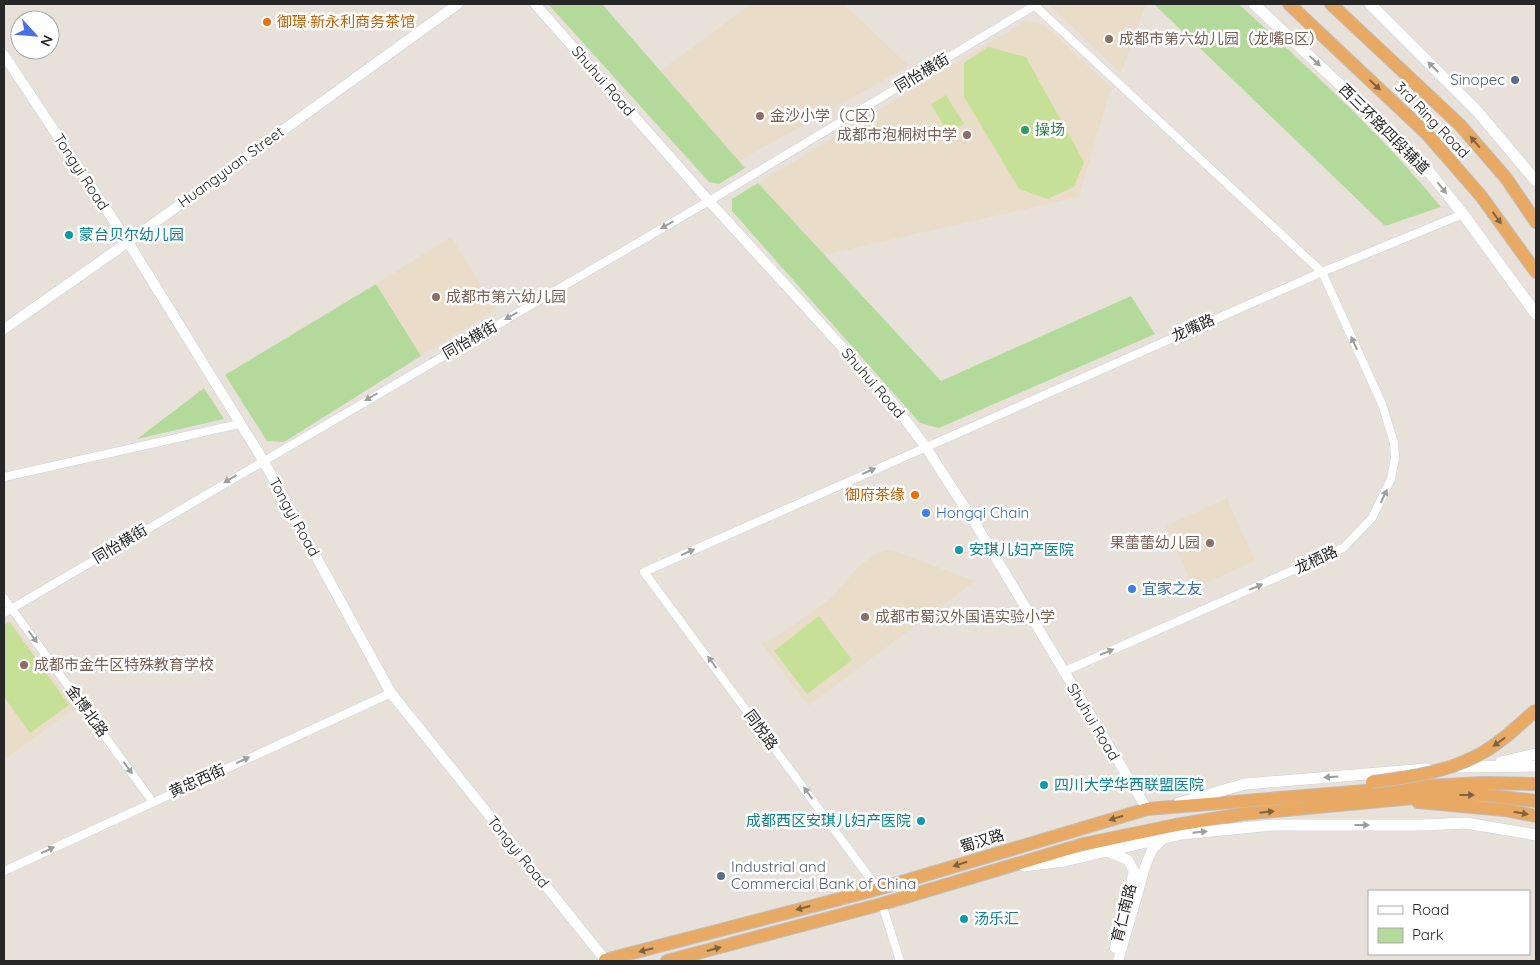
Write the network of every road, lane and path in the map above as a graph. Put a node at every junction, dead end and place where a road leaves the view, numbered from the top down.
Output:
1 (458, 4) edge
2 (535, 4) edge
3 (1035, 4) edge
4 (1254, 4) edge
5 (1289, 4) edge
6 (1331, 4) edge
7 (1370, 4) edge
8 (4, 55) edge
9 (1506, 178) junction
10 (1536, 181) edge
11 (709, 201) junction
12 (1536, 209) edge
13 (1463, 214) junction
14 (1536, 222) edge
15 (128, 242) junction
16 (1322, 272) junction
17 (1536, 272) edge
18 (1536, 314) edge
19 (4, 329) edge
20 (239, 424) junction
21 (925, 446) junction
22 (263, 460) junction
23 (4, 477) edge
24 (644, 572) joint
25 (4, 598) edge
26 (12, 608) junction
27 (4, 613) edge
28 (1062, 672) junction
29 (391, 693) junction
30 (1536, 710) edge
31 (1536, 754) edge
32 (1488, 765) junction
33 (1536, 766) edge
34 (1536, 784) edge
35 (1373, 786) junction
36 (1386, 799) junction
37 (152, 801) junction
38 (1536, 801) edge
39 (1163, 808) junction
40 (1147, 809) junction
41 (1536, 816) edge
42 (1536, 835) edge
43 (1166, 837) junction
44 (1106, 851) junction
45 (997, 870) junction
46 (4, 871) edge
47 (878, 889) junction
48 (882, 904) junction
49 (606, 961) edge
50 (667, 961) edge
51 (900, 961) edge
52 (1111, 961) edge
53 (1118, 961) edge

1 - 15 street, Huangyuan Street
2 - 11 street, Shuhui Road
3 - 11 street, 同怡横街
3 - 16 street
4 -> 13 main road, 西三环路四段辅道
5 -> 17 highway, 3rd Ring Road
9 -> 6 highway, 3rd Ring Road
10 -> 7 main road
8 - 15 street, Tongyi Road
9 - 12 highway
9 - 14 highway, 3rd Ring Road
11 - 21 street, Shuhui Road
11 -> 22 street, 同怡横街
13 - 16 street, 龙嘴路
13 - 18 main road, 西三环路四段辅道
15 - 19 street, Huangyuan Street
15 - 20 street, Tongyi Road
16 - 21 street, 龙嘴路
28 -> 16 street, 龙栖路
20 - 22 street, Tongyi Road
20 - 23 street
24 -> 21 street, 龙嘴路
21 - 28 street, Shuhui Road
22 -> 26 street, 同怡横街
22 - 29 street, Tongyi Road
47 -> 24 street, 同悦路
25 - 26 street, 金博北路
26 - 27 street, 同怡横街
26 -> 37 street, 金博北路
28 - 40 street, Shuhui Road
37 -> 29 street, 黄忠西街
29 - 49 street, Tongyi Road
30 -> 35 highway, bridge
31 - 32 main road
32 - 33 main road
32 -> 39 main road
34 - 35 highway
35 - 39 highway, 蜀汉路
36 -> 38 highway
36 -> 41 highway
45 -> 36 highway, 蜀汉路
46 -> 37 street, 黄忠西街
39 - 40 highway, 蜀汉路
40 -> 47 highway, 蜀汉路
43 -> 42 main road
43 - 44 main road
43 - 53 street
44 - 45 main road
44 - 52 street, 育仁南路
45 - 48 highway, 蜀汉路
47 -> 49 highway, 蜀汉路
50 -> 48 highway, 蜀汉路
48 - 51 street

